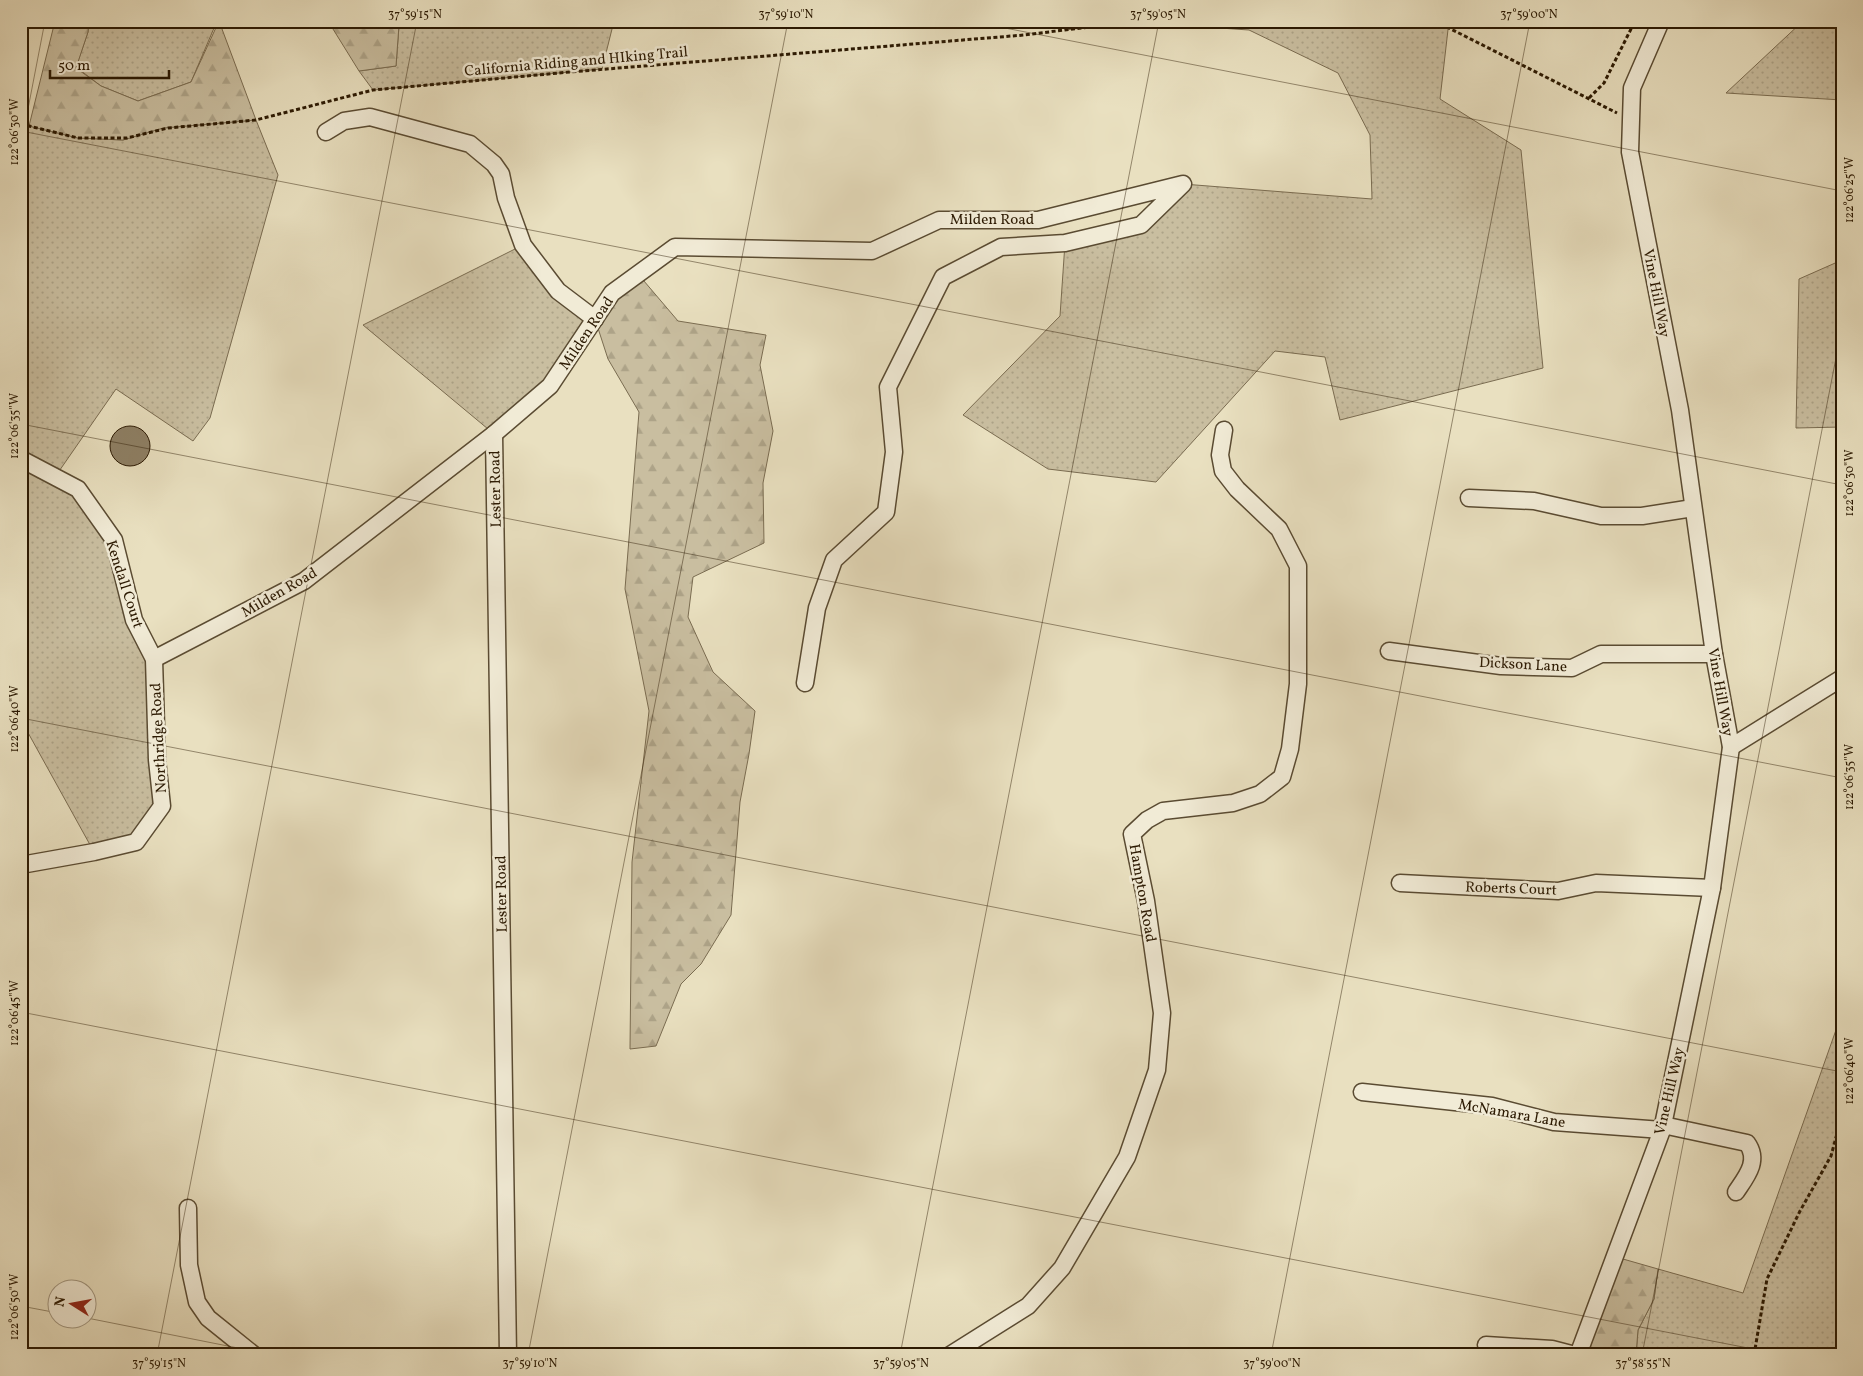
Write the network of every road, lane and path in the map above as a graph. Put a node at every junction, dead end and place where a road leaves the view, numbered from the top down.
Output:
1 (1138, 21) edge
2 (1435, 21) edge
3 (1635, 21) edge
4 (1661, 21) edge
5 (1589, 98) junction
6 (1631, 120) junction
7 (21, 127) edge
8 (326, 132) dead end
9 (595, 319) junction
10 (1224, 430) dead end
11 (494, 434) junction
12 (21, 460) edge
13 (1469, 498) dead end
14 (1693, 508) junction
15 (1389, 651) dead end
16 (1714, 654) junction
17 (154, 659) junction
18 (1842, 678) edge
19 (805, 683) dead end
20 (1731, 747) junction
21 (21, 865) edge
22 (1400, 883) dead end
23 (1712, 888) junction
24 (1362, 1092) dead end
25 (1842, 1115) edge
26 (1663, 1128) junction
27 (1736, 1192) dead end
28 (188, 1208) dead end
29 (1486, 1345) dead end
30 (254, 1355) edge
31 (508, 1355) edge
32 (950, 1355) edge
33 (1576, 1355) edge
34 (1754, 1355) edge

1 - 7 path, California Riding and HIking Trail
2 - 5 path
3 - 5 path
4 - 6 street, Vine Hill Way
5 - 6 path
6 - 14 street, Vine Hill Way
8 - 9 street
9 - 11 street, Milden Road
9 - 19 street, Milden Road
10 - 32 street, Hampton Road
11 - 17 street, Milden Road
11 - 31 street, Lester Road
12 - 17 street, Kendall Court
13 - 14 street
14 - 16 street, Vine Hill Way
15 - 16 street, Dickson Lane
16 - 20 street, Vine Hill Way
17 - 21 street, Northridge Road
18 - 20 street
20 - 23 street, Vine Hill Way
22 - 23 street, Roberts Court
23 - 26 street, Vine Hill Way
24 - 26 street, McNamara Lane
25 - 34 path
26 - 27 street, McNamara Lane
26 - 33 street, Vine Hill Way
28 - 30 street
29 - 33 street

